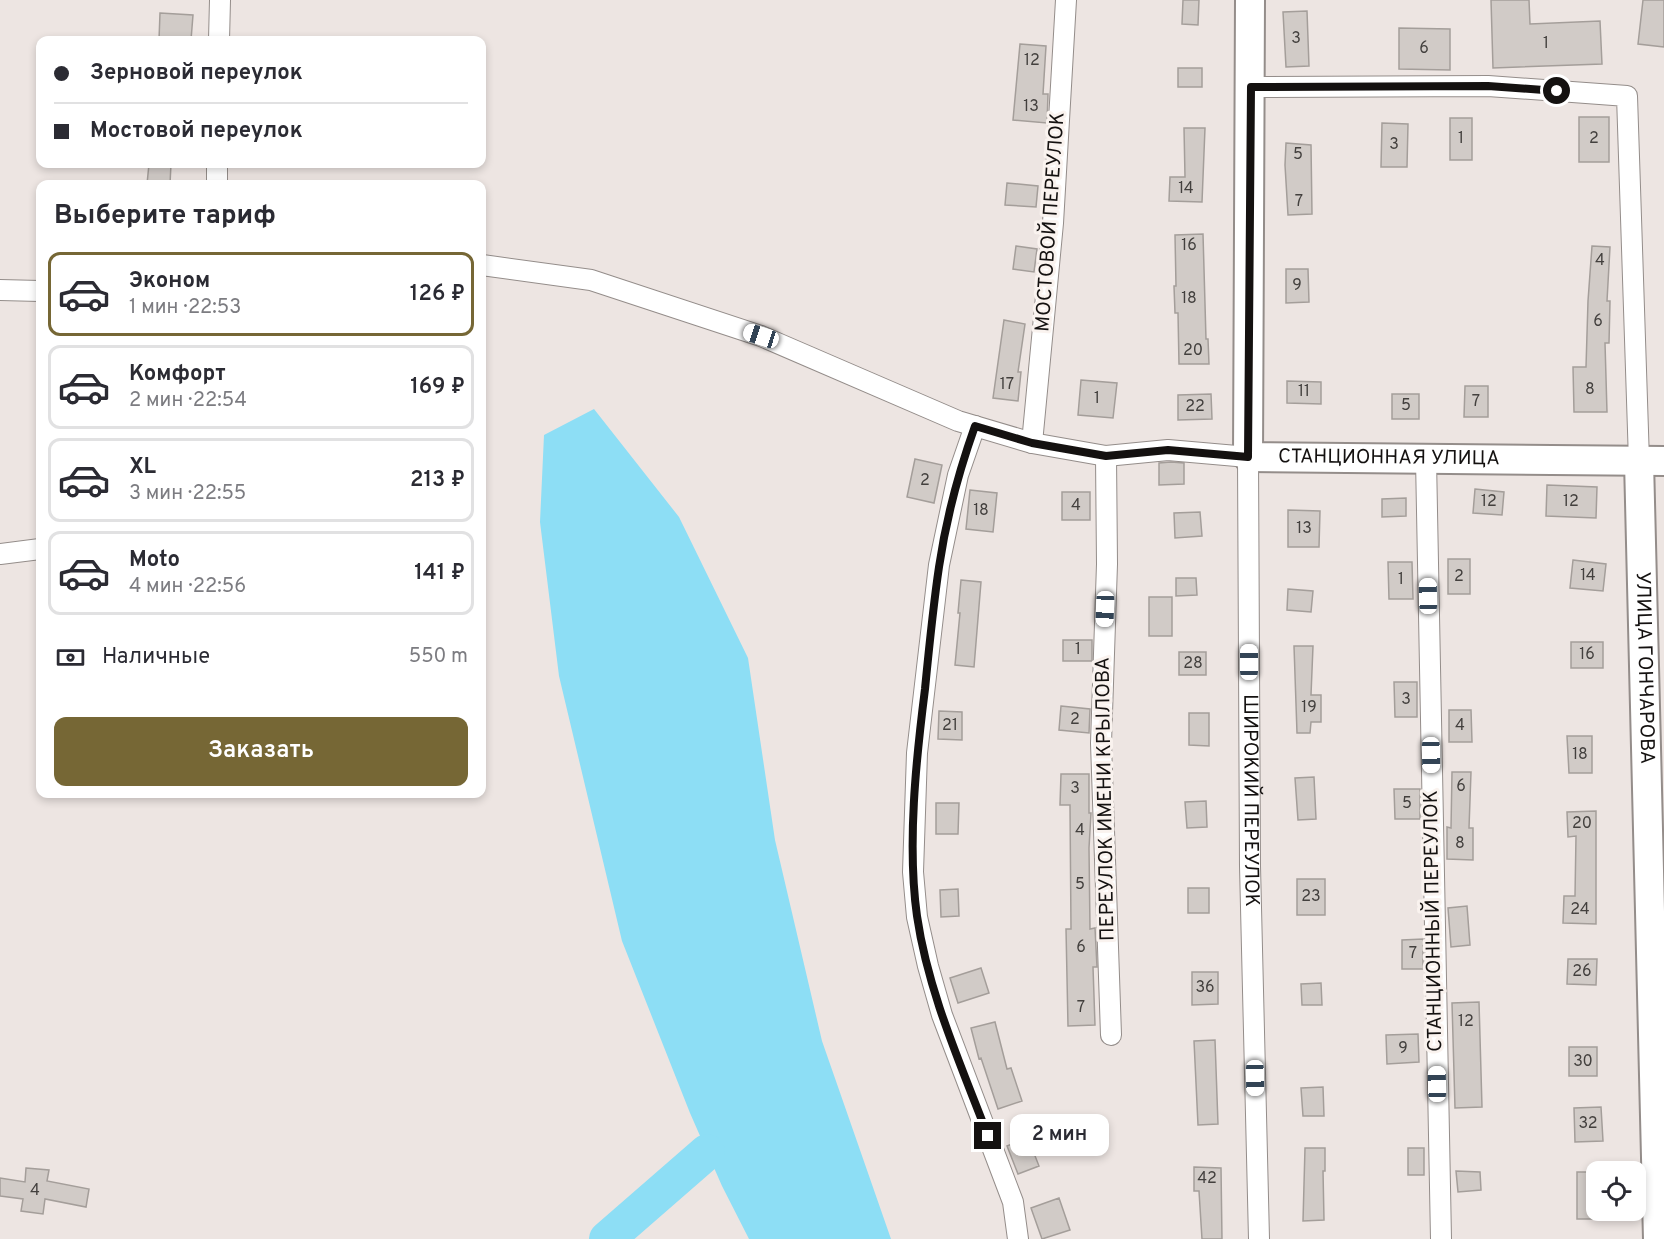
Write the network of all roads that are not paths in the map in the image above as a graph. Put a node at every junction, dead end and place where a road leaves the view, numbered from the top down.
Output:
1 (220, 0) edge
2 (1066, 0) edge
3 (1250, 0) edge
4 (219, 36) edge
5 (1251, 87) junction
6 (486, 266) edge
7 (0, 290) edge
8 (36, 291) edge
9 (975, 426) junction
10 (1032, 443) junction
11 (1106, 456) junction
12 (1248, 457) junction
13 (1426, 459) junction
14 (1651, 461) edge
15 (36, 550) edge
16 (0, 554) edge
17 (1111, 1035) dead end
18 (1018, 1239) edge
19 (1259, 1239) edge
20 (1441, 1239) edge
21 (1658, 1239) edge

1 - 4 street
2 - 10 street, МОСТОВОЙ ПЕРЕУЛОК
3 - 5 main road, ШИРОКИЙ ПЕРЕУЛОК
5 - 12 main road, ШИРОКИЙ ПЕРЕУЛОК
5 - 14 street, УЛИЦА ГОНЧАРОВА
6 - 9 street, СТАНЦИОННАЯ УЛИЦА
7 - 8 street
9 - 10 street, СТАНЦИОННАЯ УЛИЦА
9 - 18 street
10 - 11 street, СТАНЦИОННАЯ УЛИЦА
11 - 12 street, СТАНЦИОННАЯ УЛИЦА
11 - 17 street, ПЕРЕУЛОК ИМЕНИ КРЫЛОВА
12 - 13 main road, СТАНЦИОННАЯ УЛИЦА
12 - 19 street, ШИРОКИЙ ПЕРЕУЛОК
13 - 14 main road, СТАНЦИОННАЯ УЛИЦА
13 - 20 street, СТАНЦИОННЫЙ ПЕРЕУЛОК
14 - 21 main road, УЛИЦА ГОНЧАРОВА
15 - 16 street

